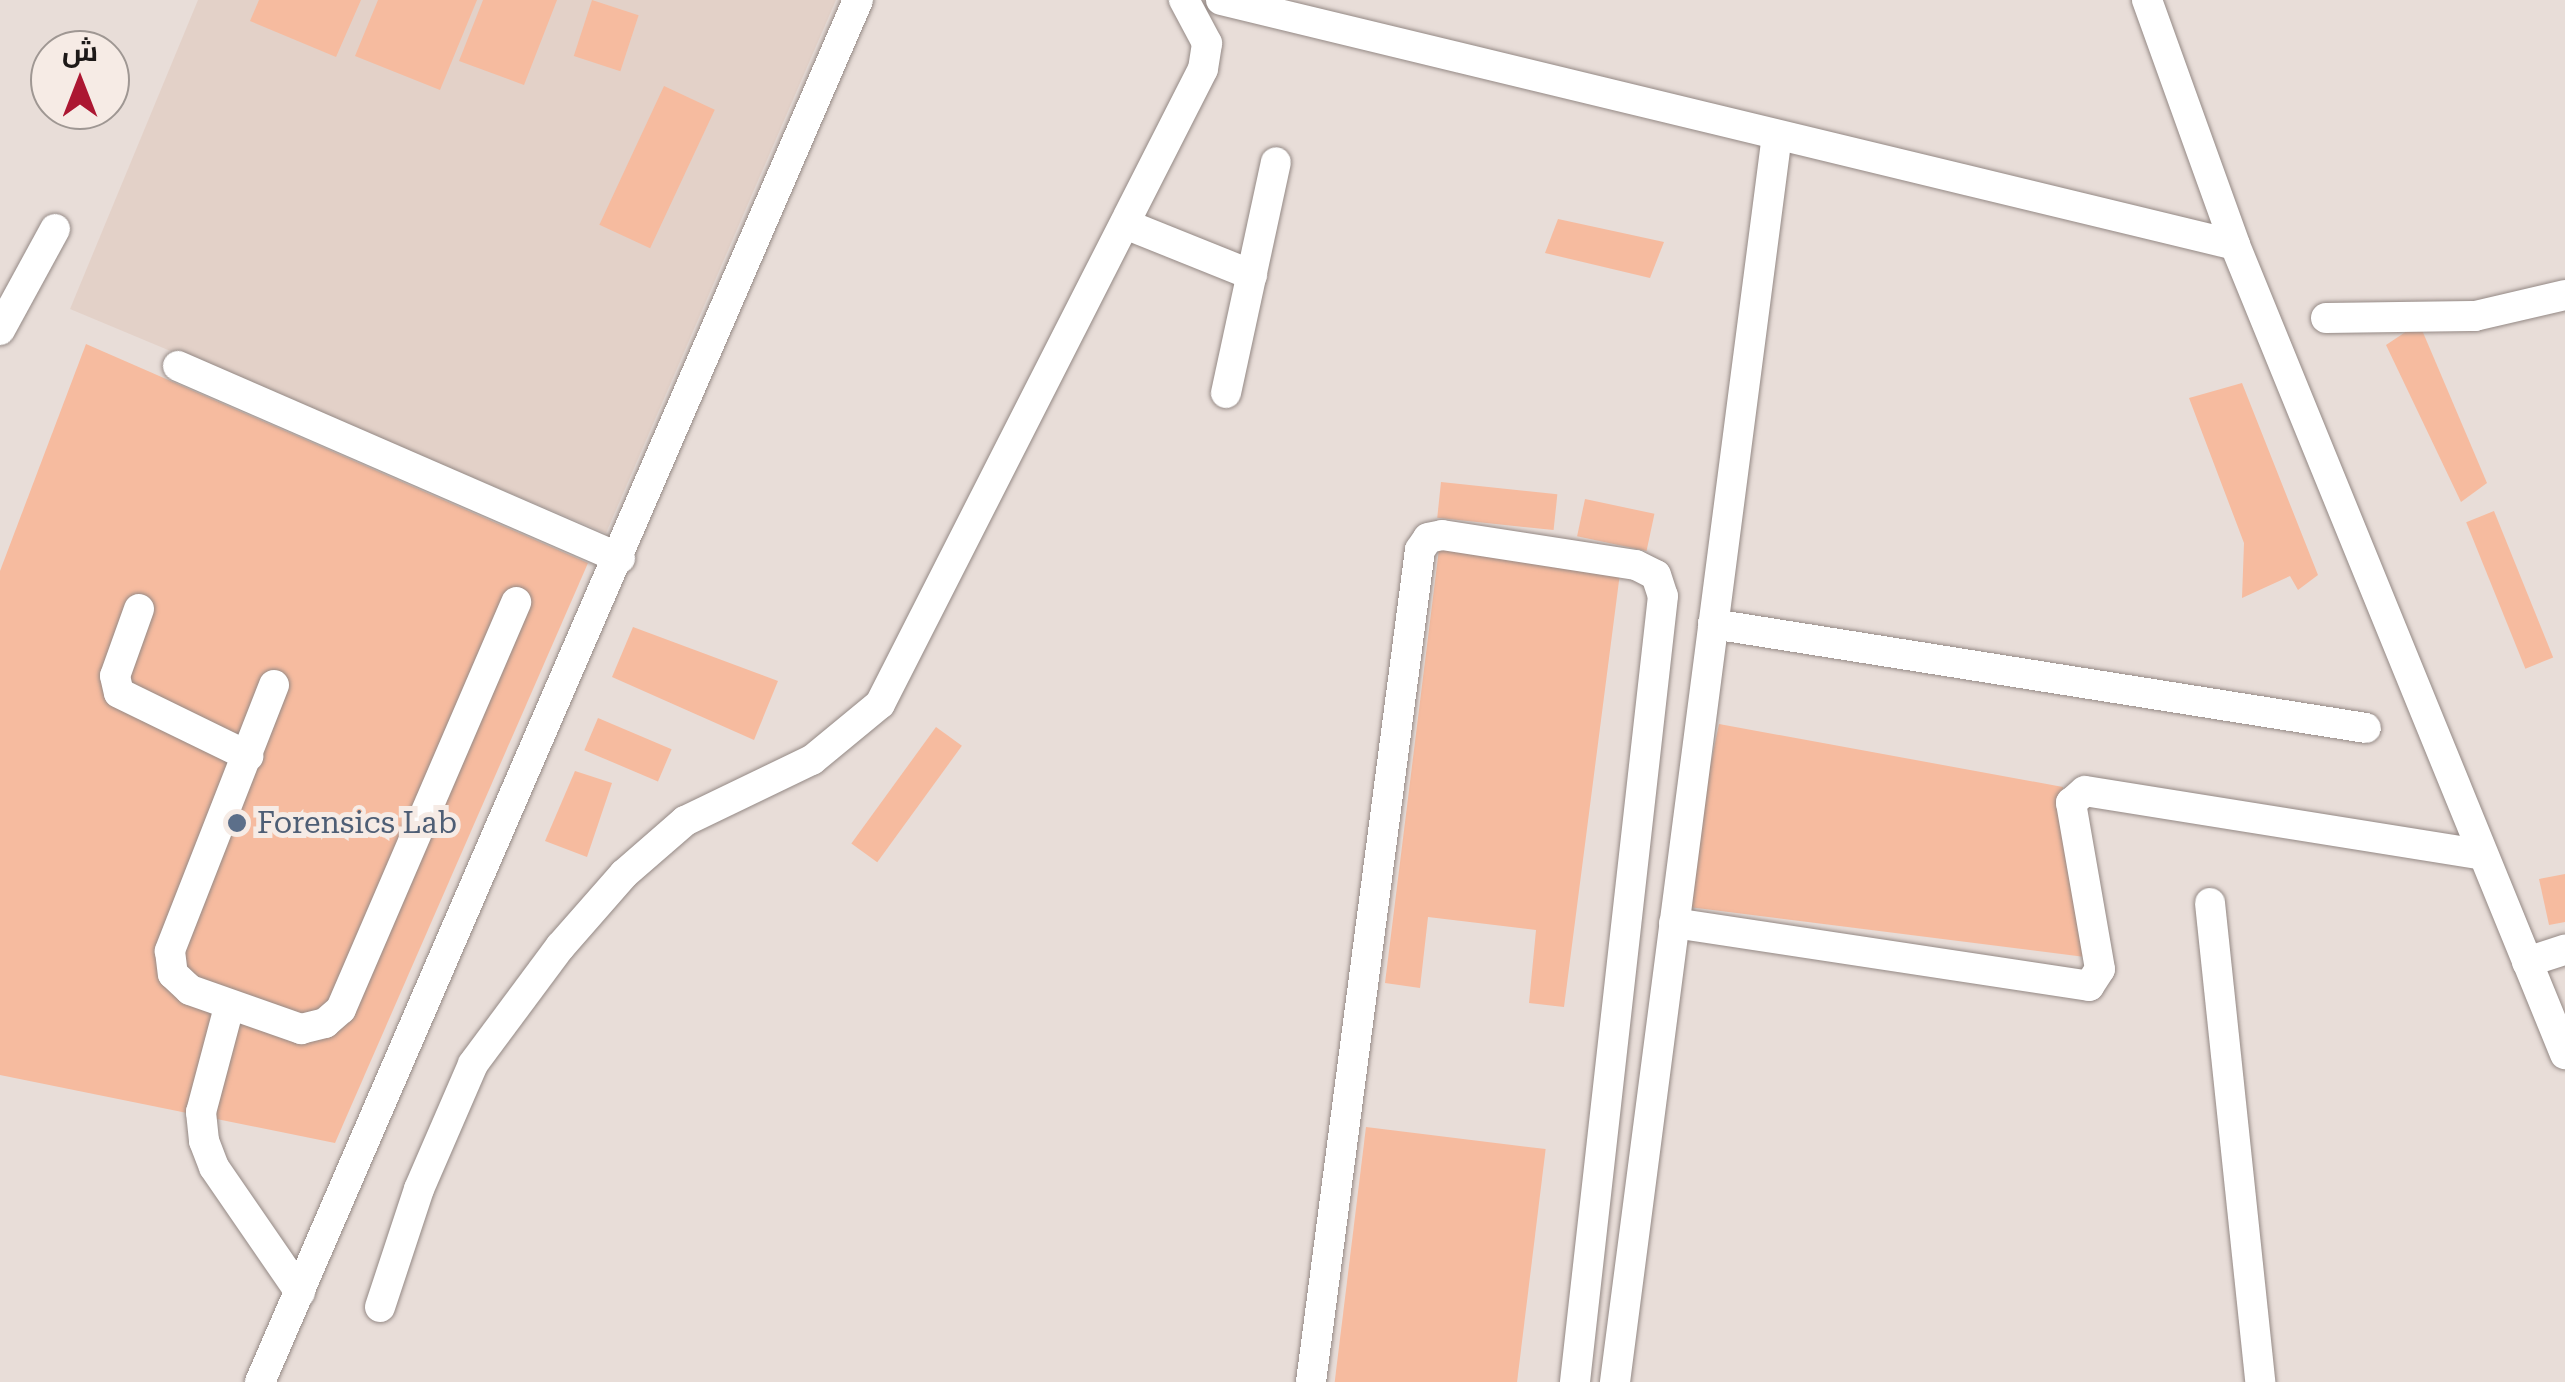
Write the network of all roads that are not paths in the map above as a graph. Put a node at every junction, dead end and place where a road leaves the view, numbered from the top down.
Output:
1 (858, 0) edge
2 (1184, 0) edge
3 (1221, 0) edge
4 (2147, 0) edge
5 (1269, 6) edge
6 (1777, 135) junction
7 (1276, 162) dead end
8 (1125, 224) junction
9 (55, 229) dead end
10 (2235, 244) junction
11 (1252, 275) junction
12 (2565, 295) edge
13 (2326, 318) dead end
14 (0, 330) edge
15 (178, 366) dead end
16 (1226, 393) dead end
17 (620, 558) junction
18 (516, 602) dead end
19 (139, 609) dead end
20 (1714, 624) junction
21 (274, 686) dead end
22 (2366, 728) dead end
23 (248, 756) junction
24 (2483, 855) junction
25 (2210, 904) dead end
26 (1674, 923) junction
27 (2565, 950) edge
28 (2527, 962) junction
29 (229, 1007) junction
30 (2565, 1054) edge
31 (300, 1292) junction
32 (380, 1307) dead end
33 (260, 1382) edge
34 (1311, 1382) edge
35 (1575, 1382) edge
36 (1614, 1382) edge
37 (2260, 1382) edge

1 - 17 street
2 - 8 street
3 - 5 street
4 - 10 street
5 - 6 street
6 - 10 street
6 - 20 street
7 - 11 street
8 - 11 street
8 - 32 street
9 - 14 street
10 - 24 street
11 - 16 street
12 - 13 street
15 - 17 street
17 - 31 street
18 - 29 street
19 - 23 street
20 - 22 street
20 - 26 street
21 - 23 street
23 - 29 street
24 - 26 street
24 - 28 street
25 - 37 street
26 - 36 street
27 - 28 street
28 - 30 street
29 - 31 street
31 - 33 street
34 - 35 street

